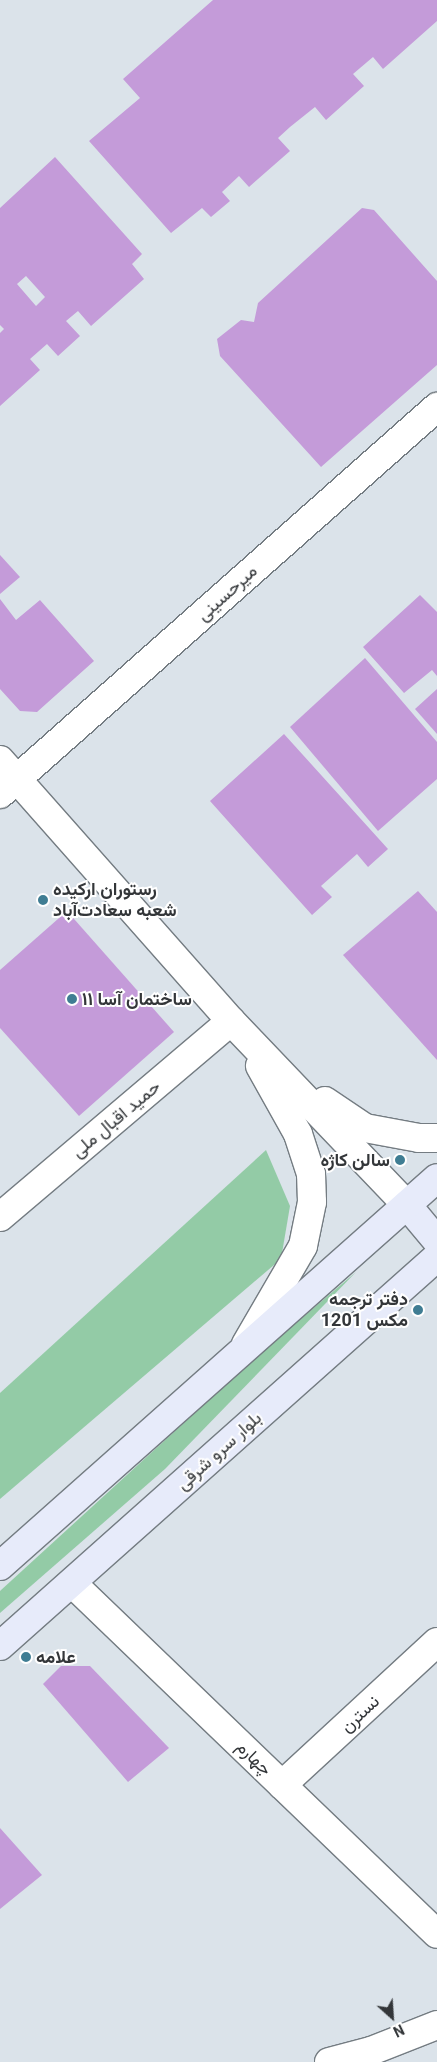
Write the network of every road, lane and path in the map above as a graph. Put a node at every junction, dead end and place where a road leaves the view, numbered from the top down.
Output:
1 (437, 407) edge
2 (6, 778) edge
3 (231, 1021) junction
4 (437, 1138) edge
5 (437, 1178) edge
6 (406, 1205) junction
7 (0, 1216) edge
8 (437, 1241) edge
9 (437, 1257) edge
10 (240, 1353) junction
11 (0, 1566) edge
12 (72, 1583) junction
13 (437, 1642) edge
14 (0, 1646) edge
15 (282, 1785) junction
16 (437, 1934) edge
17 (437, 2025) edge
18 (330, 2062) edge

1 - 2 street, میرحسینی
2 - 3 street
3 - 4 street
3 - 6 street
3 - 7 street, حمید اقبال ملی
3 - 10 street
5 - 6 main road
6 - 8 main road
6 - 10 main road
9 - 12 main road, بلوار سرو شرقی
10 - 11 main road
12 - 14 main road, بلوار سرو شرقی
12 - 15 street, چهارم
13 - 15 street, نسترن
15 - 16 street, چهارم
17 - 18 street

